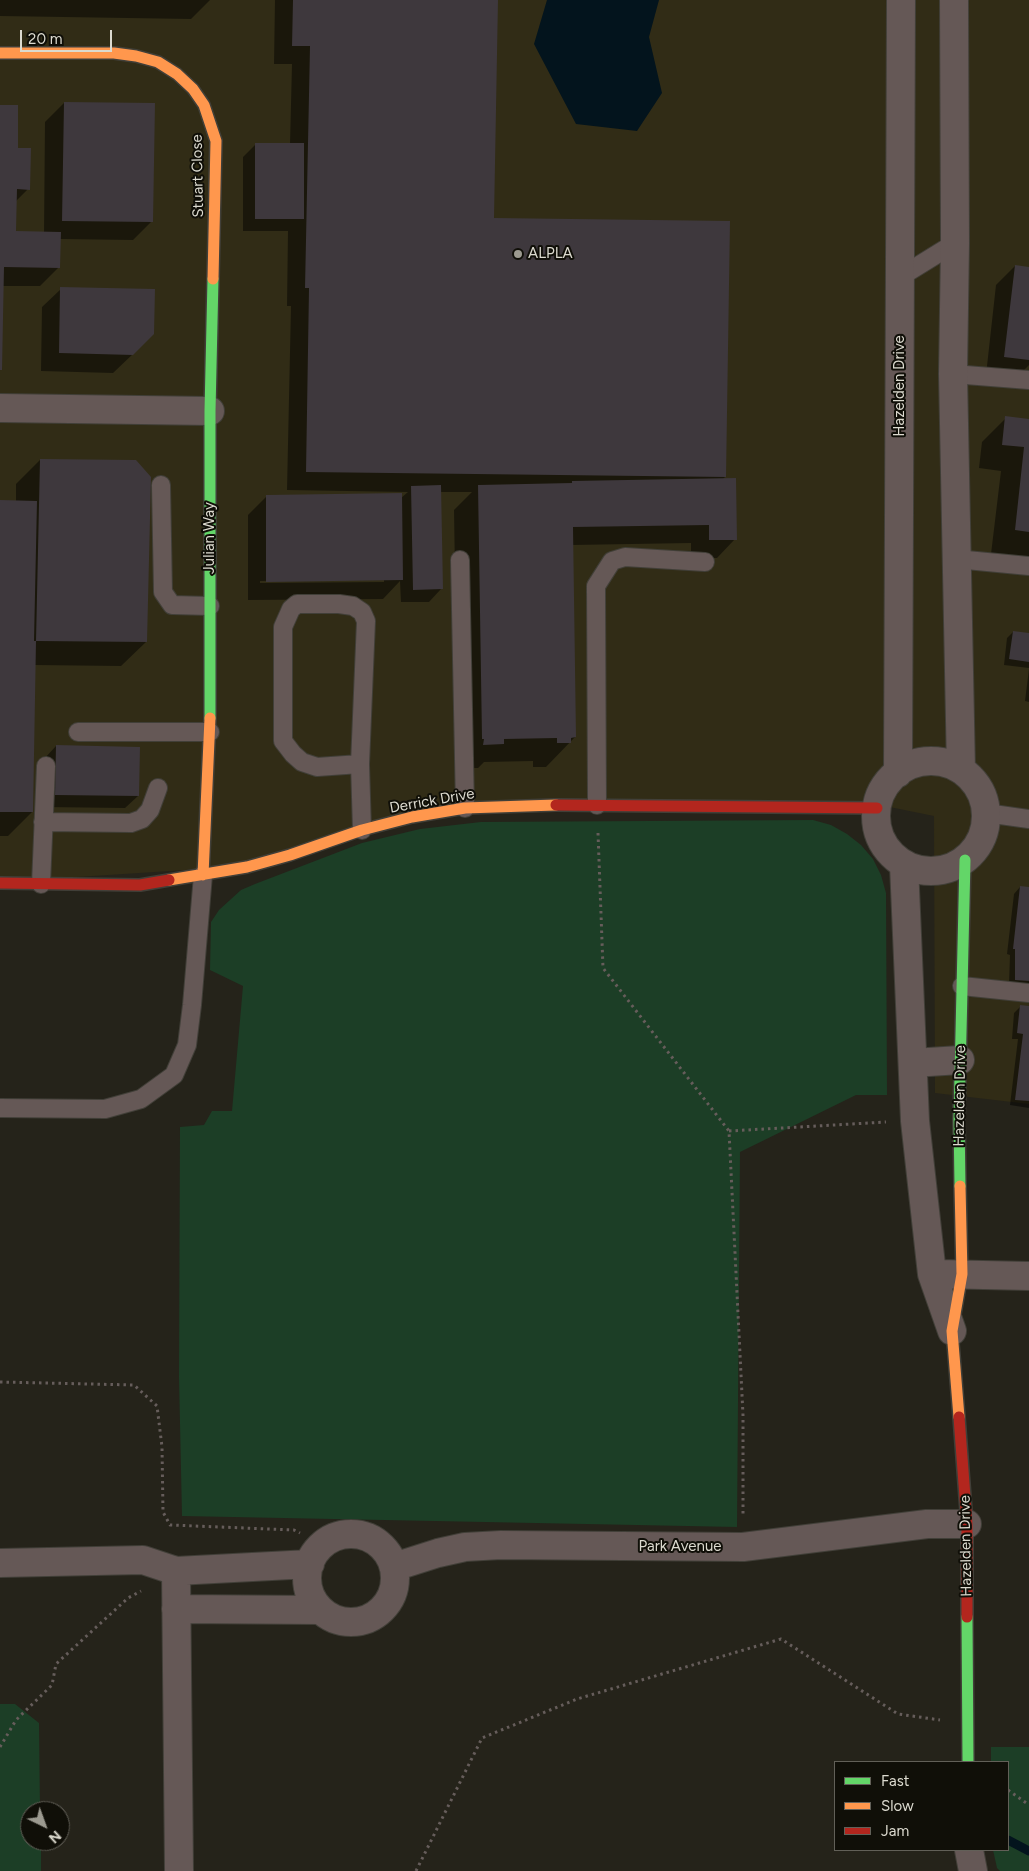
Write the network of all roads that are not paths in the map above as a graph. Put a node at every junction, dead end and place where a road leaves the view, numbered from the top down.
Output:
1 (901, 0) edge
2 (954, 0) edge
3 (0, 53) edge
4 (955, 243) junction
5 (900, 277) junction
6 (953, 374) junction
7 (1029, 380) edge
8 (0, 408) edge
9 (210, 411) junction
10 (161, 486) dead end
11 (956, 559) junction
12 (460, 560) dead end
13 (705, 562) dead end
14 (1029, 566) edge
15 (210, 606) junction
16 (78, 732) dead end
17 (210, 732) junction
18 (360, 764) junction
19 (46, 766) dead end
20 (961, 770) junction
21 (898, 773) junction
22 (158, 788) dead end
23 (597, 805) junction
24 (465, 808) junction
25 (877, 808) junction
26 (986, 813) junction
27 (1029, 819) edge
28 (44, 822) junction
29 (362, 830) junction
30 (964, 860) junction
31 (904, 865) junction
32 (203, 875) junction
33 (0, 883) edge
34 (41, 884) junction
35 (962, 986) junction
36 (1029, 992) edge
37 (960, 1060) junction
38 (913, 1063) junction
39 (0, 1108) edge
40 (932, 1274) junction
41 (962, 1274) junction
42 (1029, 1276) edge
43 (952, 1331) junction
44 (968, 1524) junction
45 (316, 1554) junction
46 (0, 1563) edge
47 (394, 1567) junction
48 (176, 1571) junction
49 (176, 1609) junction
50 (320, 1610) junction
51 (968, 1761) edge
52 (969, 1851) edge
53 (179, 1871) edge
54 (973, 1871) edge

1 - 5 street, Hazelden Drive
2 - 4 street
3 - 9 street, Stuart Close
4 - 5 lane
4 - 6 street
5 - 21 street, Hazelden Drive
6 - 7 lane
6 - 11 street
8 - 9 street
9 - 15 street, Julian Way
10 - 15 lane
11 - 14 lane
11 - 20 street
12 - 24 lane
13 - 23 lane
15 - 17 street, Julian Way
16 - 17 lane
17 - 32 street, Julian Way
18 - 18 lane
18 - 29 lane
19 - 28 lane
20 - 21 street
20 - 26 street
21 - 25 street
22 - 28 lane
23 - 24 street, Derrick Drive
23 - 25 street, Derrick Drive
24 - 29 street, Derrick Drive
25 - 31 street
26 - 27 lane
26 - 30 street
28 - 34 lane
29 - 32 street, Derrick Drive
30 - 31 street
30 - 35 street, Hazelden Drive
31 - 38 street, Hazelden Drive
32 - 34 street, Derrick Drive
32 - 39 lane
33 - 34 street, Derrick Drive
35 - 36 lane
35 - 37 street, Hazelden Drive
37 - 38 street
37 - 41 street, Hazelden Drive
38 - 40 street, Hazelden Drive
40 - 41 street
40 - 43 street, Hazelden Drive
41 - 42 street
41 - 43 street, Hazelden Drive
43 - 44 street, Hazelden Drive
44 - 47 street, Park Avenue
44 - 51 street, Hazelden Drive
45 - 47 street
45 - 48 street
45 - 50 street
46 - 48 street
47 - 50 street
48 - 49 street
49 - 50 street
49 - 53 street
52 - 54 street

